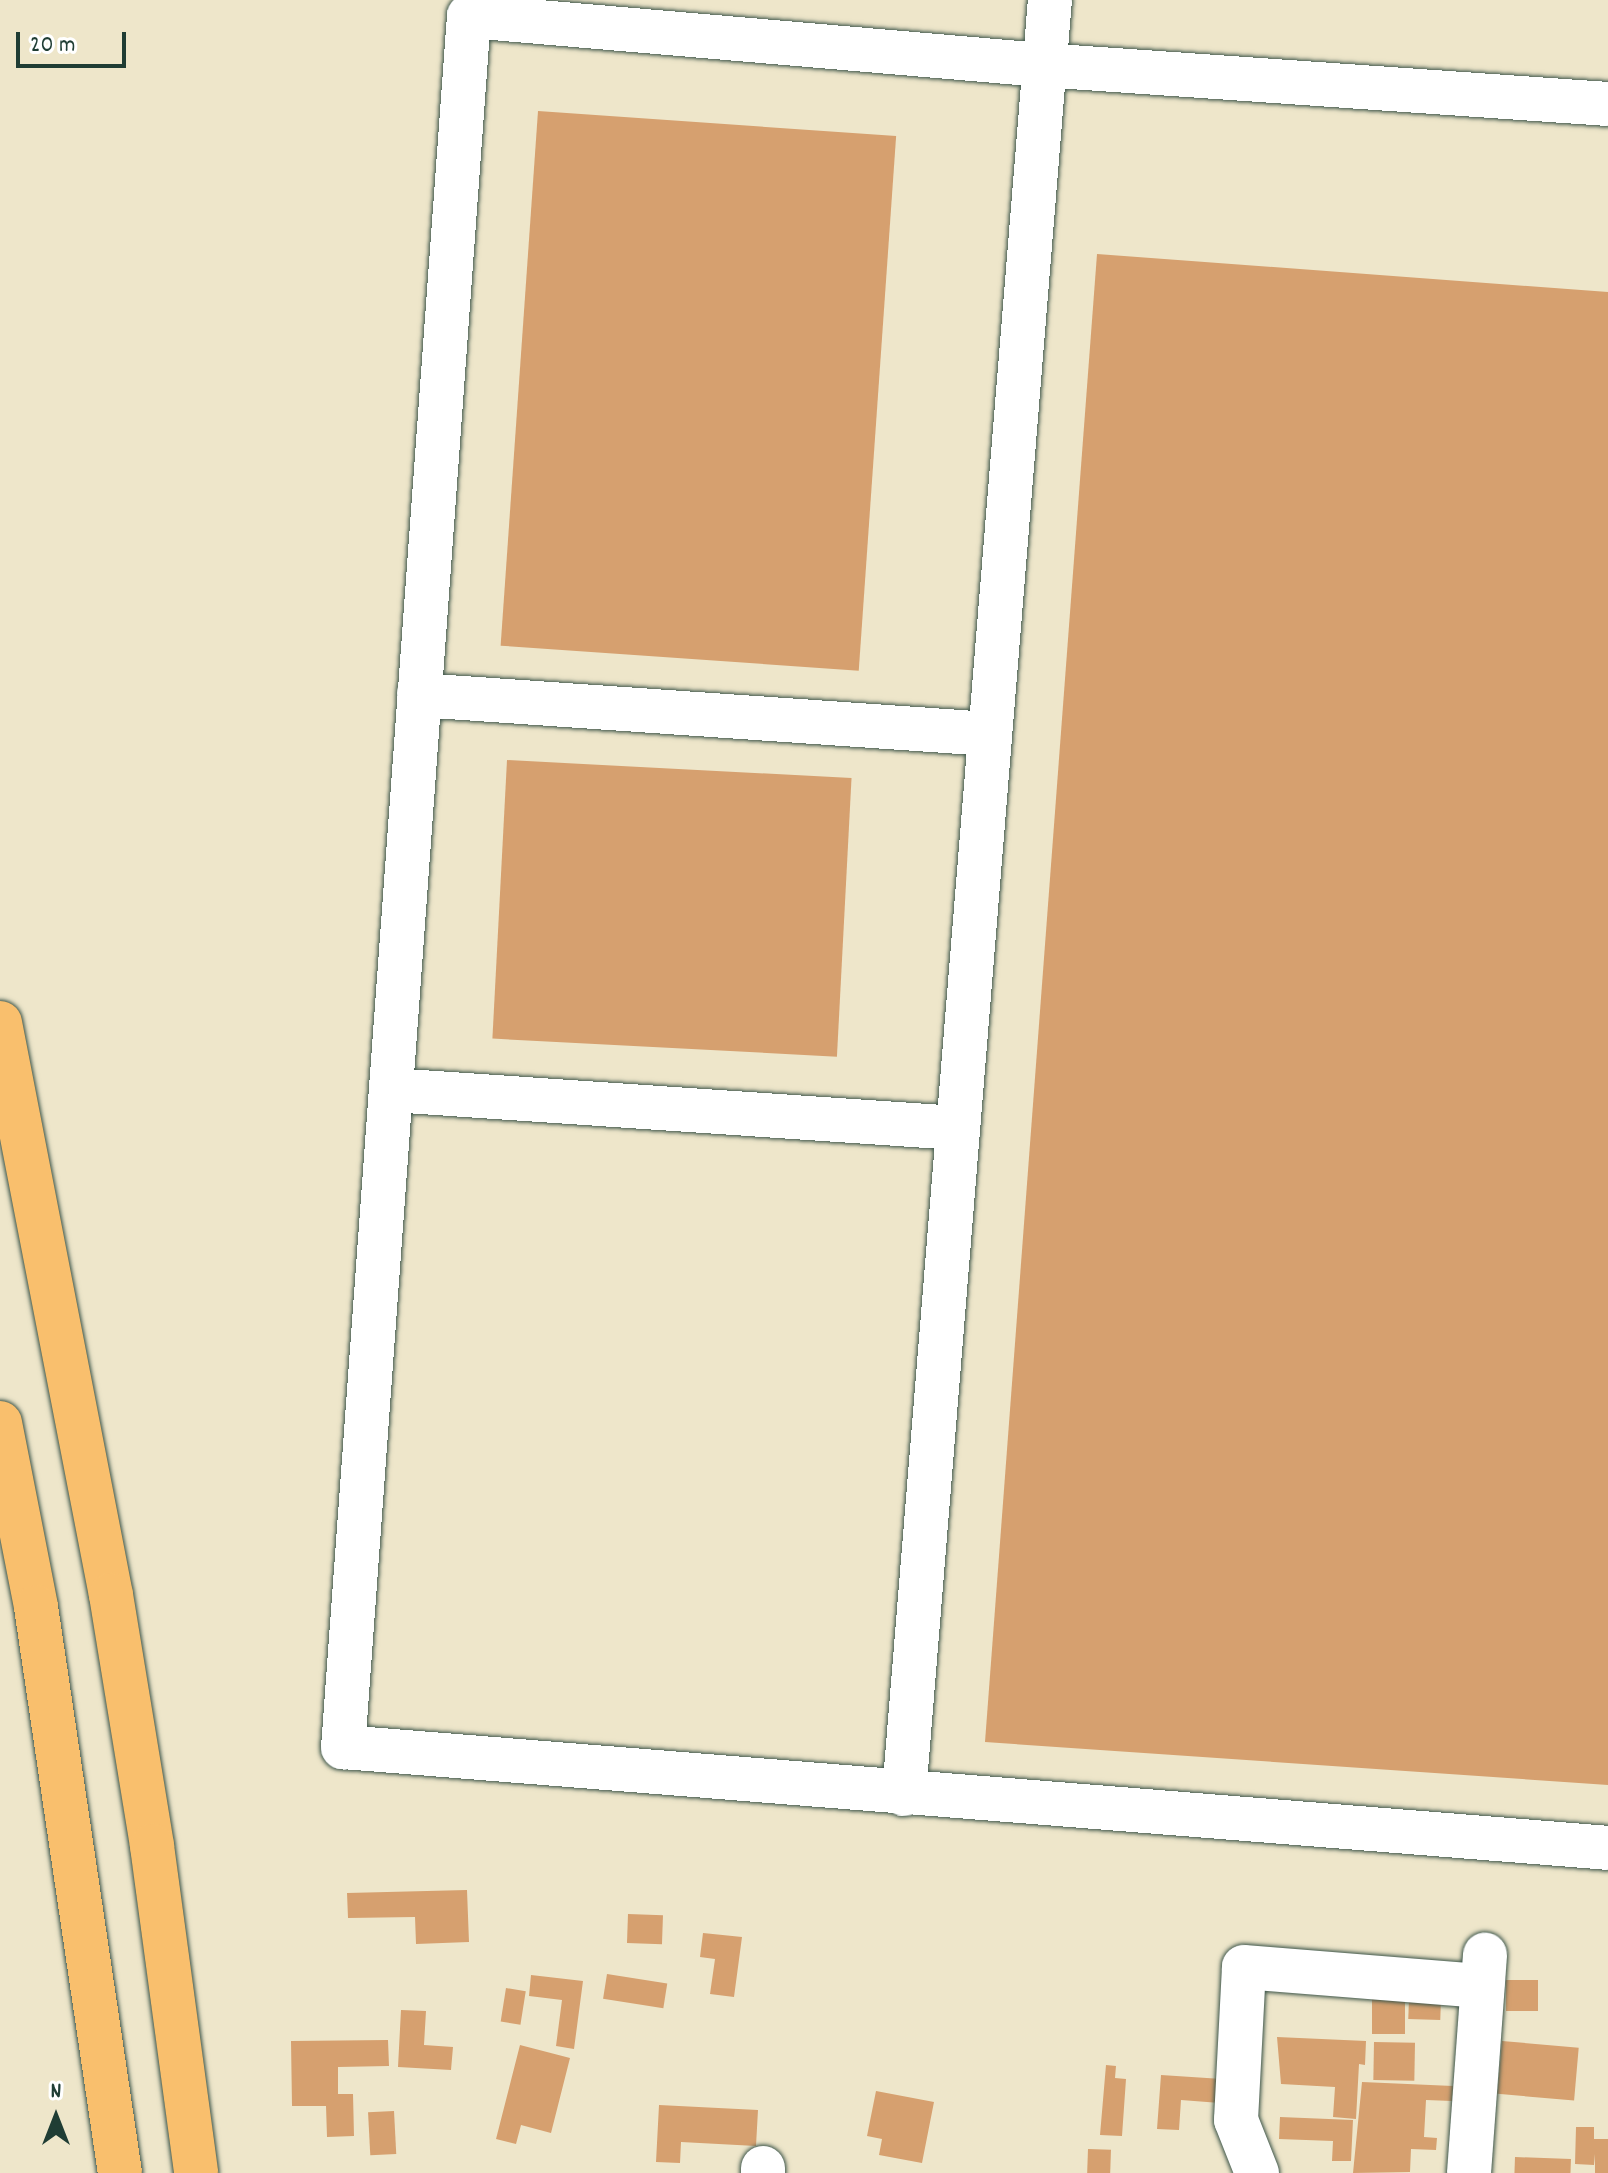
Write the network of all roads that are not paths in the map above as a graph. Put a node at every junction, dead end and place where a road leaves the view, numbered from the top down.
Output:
1 (1050, 0) edge
2 (1042, 65) junction
3 (1608, 104) edge
4 (419, 695) junction
5 (989, 734) junction
6 (0, 1023) edge
7 (391, 1090) junction
8 (957, 1128) junction
9 (0, 1423) edge
10 (904, 1794) junction
11 (1608, 1848) edge
12 (120, 2173) edge
13 (196, 2173) edge
14 (1257, 2173) edge
15 (1469, 2173) edge

1 - 2 street
2 - 3 street
2 - 4 street
2 - 5 street
4 - 5 street
4 - 7 street
5 - 8 street
6 - 13 main road
7 - 8 street
7 - 10 street
8 - 10 street
9 - 12 main road
10 - 11 street
14 - 15 street

